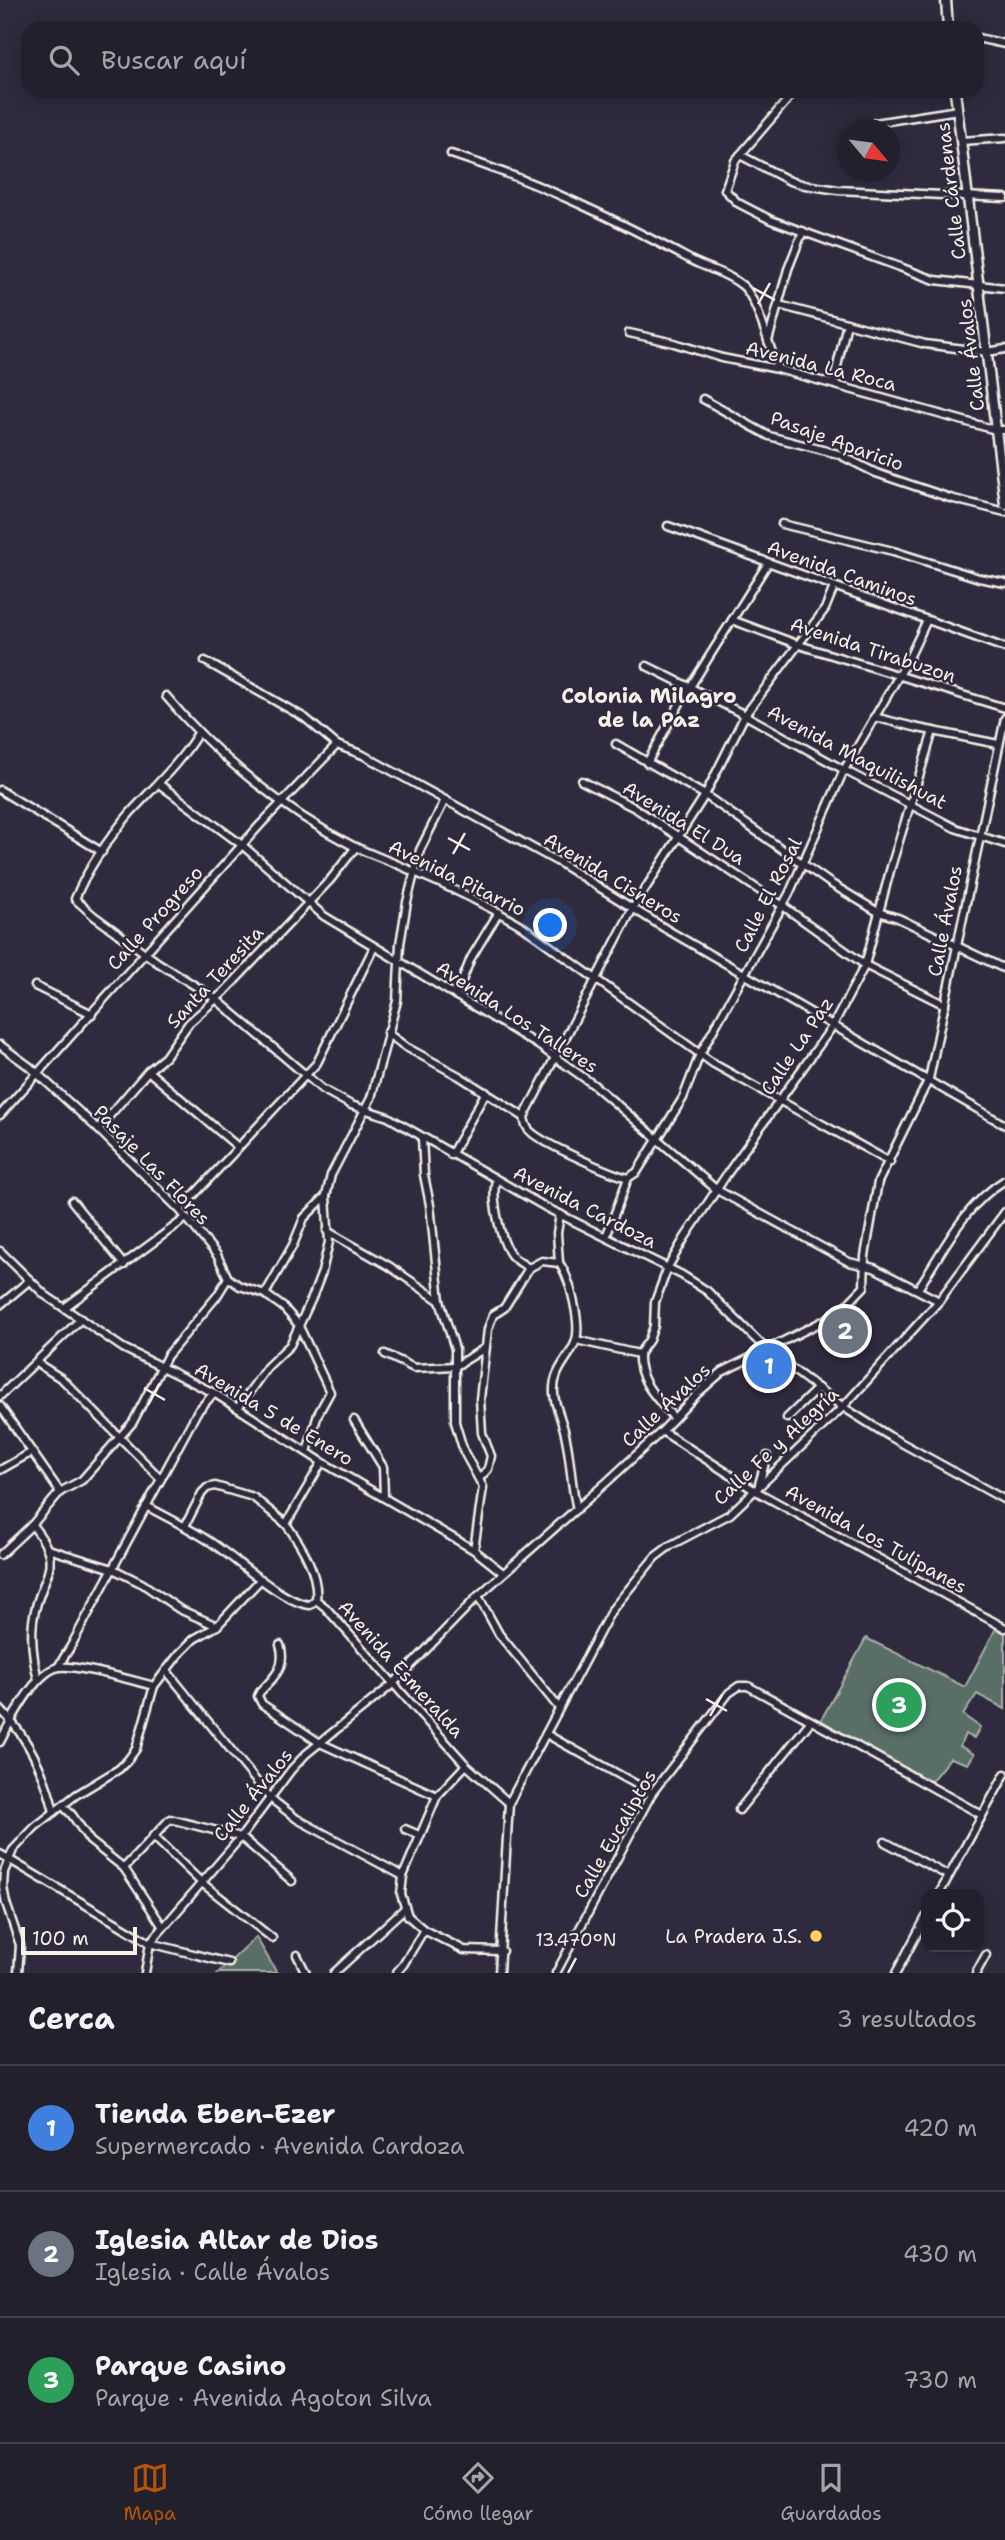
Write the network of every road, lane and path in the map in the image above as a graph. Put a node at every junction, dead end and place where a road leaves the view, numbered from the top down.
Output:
1 (946, 0) edge
2 (948, 21) edge
3 (984, 40) edge
4 (1005, 44) edge
5 (789, 98) edge
6 (956, 98) edge
7 (958, 110) junction
8 (900, 119) edge
9 (1005, 138) edge
10 (961, 141) junction
11 (451, 154) dead end
12 (740, 155) junction
13 (968, 196) junction
14 (1005, 198) edge
15 (803, 231) junction
16 (979, 286) junction
17 (1005, 288) edge
18 (779, 305) junction
19 (847, 323) junction
20 (629, 333) dead end
21 (767, 343) junction
22 (1005, 349) edge
23 (987, 352) junction
24 (778, 369) junction
25 (833, 384) junction
26 (704, 399) dead end
27 (1001, 430) edge
28 (1005, 504) edge
29 (1005, 512) edge
30 (782, 524) dead end
31 (668, 526) dead end
32 (768, 563) junction
33 (1005, 583) edge
34 (834, 587) junction
35 (732, 620) junction
36 (927, 620) junction
37 (799, 645) junction
38 (1005, 648) edge
39 (205, 661) dead end
40 (647, 666) dead end
41 (897, 675) junction
42 (690, 687) junction
43 (166, 696) dead end
44 (1005, 708) edge
45 (745, 715) junction
46 (874, 717) junction
47 (1005, 718) edge
48 (933, 731) junction
49 (198, 733) junction
50 (616, 744) dead end
51 (998, 744) junction
52 (337, 745) junction
53 (647, 763) junction
54 (844, 770) junction
55 (582, 781) dead end
56 (159, 784) junction
57 (0, 790) edge
58 (705, 795) junction
59 (445, 800) junction
60 (283, 801) junction
61 (910, 804) junction
62 (979, 835) junction
63 (677, 837) junction
64 (1005, 844) edge
65 (242, 845) junction
66 (356, 847) junction
67 (102, 852) junction
68 (803, 862) junction
69 (415, 872) junction
70 (309, 902) junction
71 (783, 905) junction
72 (633, 908) junction
73 (499, 912) junction
74 (878, 912) junction
75 (956, 945) junction
76 (374, 947) junction
77 (145, 953) junction
78 (400, 961) junction
79 (865, 965) junction
80 (1005, 969) edge
81 (745, 974) junction
82 (595, 980) junction
83 (35, 986) dead end
84 (456, 996) junction
85 (216, 999) junction
86 (945, 1005) junction
87 (92, 1014) junction
88 (832, 1027) junction
89 (387, 1033) junction
90 (0, 1045) edge
91 (700, 1054) junction
92 (555, 1057) junction
93 (148, 1071) junction
94 (38, 1075) junction
95 (306, 1075) junction
96 (929, 1079) junction
97 (486, 1092) junction
98 (779, 1101) junction
99 (365, 1110) junction
100 (0, 1115) edge
101 (524, 1118) junction
102 (1005, 1125) edge
103 (98, 1129) junction
104 (422, 1138) junction
105 (658, 1141) junction
106 (238, 1147) junction
107 (451, 1155) junction
108 (890, 1162) junction
109 (628, 1178) junction
110 (496, 1180) junction
111 (1005, 1181) edge
112 (717, 1190) junction
113 (326, 1196) junction
114 (72, 1201) dead end
115 (180, 1210) junction
116 (1005, 1212) edge
117 (560, 1214) junction
118 (186, 1218) junction
119 (327, 1231) junction
120 (606, 1237) junction
121 (0, 1251) edge
122 (559, 1263) junction
123 (124, 1265) junction
124 (865, 1266) junction
125 (668, 1267) junction
126 (529, 1268) junction
127 (228, 1278) junction
128 (30, 1280) junction
129 (918, 1289) junction
130 (265, 1294) junction
131 (440, 1301) junction
132 (939, 1301) junction
133 (0, 1304) edge
134 (64, 1308) junction
135 (82, 1320) junction
136 (299, 1326) junction
137 (576, 1340) junction
138 (485, 1348) junction
139 (767, 1350) junction
140 (385, 1354) dead end
141 (636, 1354) junction
142 (37, 1363) junction
143 (161, 1366) junction
144 (456, 1366) junction
145 (0, 1384) edge
146 (818, 1388) junction
147 (214, 1392) junction
148 (3, 1394) edge
149 (0, 1406) edge
150 (843, 1407) junction
151 (239, 1408) junction
152 (674, 1418) junction
153 (787, 1418) dead end
154 (354, 1420) dead end
155 (662, 1431) junction
156 (120, 1437) junction
157 (32, 1452) junction
158 (307, 1452) junction
159 (767, 1455) dead end
160 (322, 1462) junction
161 (0, 1470) edge
162 (161, 1479) junction
163 (479, 1479) junction
164 (757, 1487) junction
165 (60, 1492) junction
166 (384, 1496) junction
167 (1005, 1500) edge
168 (146, 1506) junction
169 (577, 1509) junction
170 (286, 1524) junction
171 (32, 1525) junction
172 (185, 1526) junction
173 (48, 1549) junction
174 (474, 1550) junction
175 (1, 1553) edge
176 (113, 1569) junction
177 (503, 1573) junction
178 (261, 1579) junction
179 (478, 1596) junction
180 (316, 1600) junction
181 (218, 1626) junction
182 (1005, 1628) edge
183 (280, 1645) dead end
184 (58, 1667) junction
185 (166, 1670) junction
186 (38, 1680) junction
187 (393, 1684) junction
188 (154, 1686) junction
189 (559, 1708) junction
190 (0, 1709) edge
191 (11, 1720) junction
192 (810, 1722) junction
193 (546, 1734) junction
194 (0, 1742) edge
195 (320, 1743) junction
196 (466, 1765) junction
197 (1005, 1774) edge
198 (652, 1793) junction
199 (437, 1796) junction
200 (270, 1798) junction
201 (509, 1802) junction
202 (63, 1806) junction
203 (739, 1810) dead end
204 (54, 1812) junction
205 (982, 1815) junction
206 (405, 1829) dead end
207 (419, 1835) junction
208 (153, 1836) junction
209 (241, 1838) junction
210 (885, 1843) dead end
211 (0, 1854) edge
212 (8, 1859) junction
213 (124, 1868) junction
214 (949, 1875) junction
215 (403, 1876) junction
216 (292, 1881) dead end
217 (202, 1883) junction
218 (942, 1889) edge
219 (404, 1909) junction
220 (921, 1926) edge
221 (163, 1927) junction
222 (424, 1930) junction
223 (272, 1938) dead end
224 (150, 1943) junction
225 (502, 1951) junction
226 (297, 1955) dead end
227 (986, 1955) dead end
228 (229, 1963) dead end
229 (18, 1973) edge
230 (145, 1973) edge
231 (306, 1973) edge
232 (334, 1973) edge
233 (396, 1973) edge
234 (499, 1973) edge
235 (556, 1973) edge
236 (896, 1973) edge
237 (976, 1973) edge

1 - 2 street
3 - 4 street
5 - 12 street
6 - 7 street, Calle Cárdenas
7 - 8 street
7 - 10 street, Calle Cárdenas
9 - 10 street
10 - 13 street, Calle Cárdenas
11 - 21 street
12 - 13 street
12 - 15 street
13 - 14 street
13 - 16 street, Calle Cárdenas
15 - 16 street
15 - 18 street
16 - 17 street
16 - 23 street, Calle Ávalos
18 - 19 street
18 - 21 street
19 - 23 street
19 - 25 street
20 - 24 street, Avenida La Roca
21 - 24 street
22 - 23 street
23 - 27 street, Calle Ávalos
24 - 25 street, Avenida La Roca
25 - 27 street, Avenida La Roca
26 - 29 street, Pasaje Aparicio
27 - 28 street, Calle Ávalos
30 - 33 street
31 - 32 street, Avenida Caminos
32 - 34 street, Avenida Caminos
32 - 35 street
34 - 36 street, Avenida Caminos
34 - 37 street
35 - 37 street, Avenida Tirabuzon
35 - 42 street
36 - 38 street, Avenida Caminos
36 - 41 street, Calle El Rosal
37 - 41 street, Avenida Tirabuzon
37 - 45 street
39 - 52 street, Avenida Cisneros
40 - 42 street, Avenida Maquilishuat
41 - 44 street, Avenida Tirabuzon
41 - 46 street, Calle El Rosal
42 - 45 street, Avenida Maquilishuat
42 - 53 street
43 - 49 street, Avenida Pitarrio
45 - 54 street, Avenida Maquilishuat
45 - 58 street
46 - 48 street
46 - 54 street, Calle El Rosal
47 - 51 street, Calle Ávalos
48 - 51 street
48 - 61 street, Calle La Paz
49 - 56 street
49 - 60 street, Avenida Pitarrio
50 - 53 street
51 - 62 street, Calle Ávalos
52 - 59 street, Avenida Cisneros
52 - 60 street, Calle Progreso
53 - 58 street
54 - 61 street, Avenida Maquilishuat
54 - 68 street, Calle El Rosal
55 - 63 street, Avenida El Dua
56 - 65 street, Avenida Los Talleres
56 - 67 street
57 - 67 street
58 - 63 street
58 - 68 street
59 - 69 street
59 - 72 street, Avenida Cisneros
60 - 65 street, Calle Progreso
60 - 66 street, Avenida Pitarrio
61 - 62 street, Avenida Maquilishuat
61 - 74 street, Calle La Paz
62 - 64 street, Avenida Maquilishuat
62 - 75 street, Calle Ávalos
63 - 71 street, Avenida El Dua
63 - 72 street
65 - 70 street, Avenida Los Talleres
65 - 77 street, Calle Progreso
66 - 69 street, Avenida Pitarrio
66 - 70 street, Santa Teresita
67 - 77 street, Avenida Cardoza
68 - 71 street, Calle El Rosal
68 - 74 street
69 - 73 street, Avenida Pitarrio
69 - 78 street
70 - 76 street, Avenida Los Talleres
70 - 85 street, Santa Teresita
71 - 79 street, Avenida El Dua
71 - 81 street, Calle El Rosal
72 - 81 street, Avenida Cisneros
72 - 82 street
73 - 82 street, Avenida Pitarrio
73 - 84 street
74 - 75 street
74 - 79 street, Calle La Paz
75 - 80 street
75 - 86 street, Calle Ávalos
76 - 78 street, Avenida Los Talleres
76 - 95 street
77 - 85 street, Avenida Cardoza
77 - 87 street, Calle Progreso
78 - 84 street, Avenida Los Talleres
78 - 89 street
79 - 86 street, Avenida El Dua
79 - 88 street, Calle La Paz
81 - 88 street, Avenida Cisneros
81 - 91 street, Calle El Rosal
82 - 91 street, Avenida Pitarrio
82 - 92 street
83 - 87 street
84 - 92 street, Avenida Los Talleres
85 - 93 street, Santa Teresita
85 - 95 street, Avenida Cardoza
86 - 96 street, Calle Ávalos
87 - 94 street, Calle Progreso
88 - 96 street, Avenida Cisneros
88 - 98 street, Calle La Paz
89 - 97 street
89 - 99 street
90 - 94 street, Pasaje Las Flores
91 - 98 street, Avenida Pitarrio
91 - 105 street, Calle El Rosal
92 - 101 street
92 - 105 street, Avenida Los Talleres
93 - 103 street, Santa Teresita
93 - 106 street
94 - 100 street, Calle Progreso
94 - 103 street, Pasaje Las Flores
95 - 99 street, Avenida Cardoza
95 - 106 street
96 - 102 street, Avenida Cisneros
96 - 108 street, Calle Ávalos
97 - 101 street
97 - 107 street
98 - 108 street, Avenida Pitarrio
98 - 112 street, Calle La Paz
99 - 104 street, Avenida Cardoza
99 - 113 street
101 - 109 street
103 - 115 street, Pasaje Las Flores
104 - 107 street, Avenida Cardoza
104 - 131 street
105 - 109 street, Calle El Rosal
105 - 112 street, Avenida Los Talleres
106 - 115 street
107 - 110 street, Avenida Cardoza
108 - 124 street, Calle Ávalos
109 - 120 street
110 - 117 street, Avenida Cardoza
110 - 126 street
111 - 129 street
112 - 124 street, Avenida Los Talleres
112 - 125 street, Calle La Paz
113 - 119 street
113 - 130 street
114 - 123 street
115 - 118 street, Pasaje Las Flores
116 - 132 street, Calle Fe y Alegría
117 - 120 street, Avenida Cardoza
117 - 122 street
118 - 123 street
118 - 127 street, Pasaje Las Flores
119 - 131 street
119 - 136 street
120 - 125 street, Avenida Cardoza
121 - 128 street, Avenida 5 de Enero
122 - 126 street
122 - 137 street
123 - 134 street
124 - 129 street, Avenida Los Talleres
124 - 139 street, Calle Ávalos
125 - 139 street, Avenida Cardoza
125 - 141 street, Calle La Paz
126 - 138 street
127 - 130 street
127 - 143 street
128 - 133 street
128 - 134 street, Avenida 5 de Enero
129 - 132 street, Avenida Los Talleres
130 - 136 street
131 - 144 street
132 - 150 street, Calle Fe y Alegría
134 - 135 street, Avenida 5 de Enero
135 - 142 street
135 - 143 street, Avenida 5 de Enero
136 - 151 street
136 - 158 street
137 - 141 street
137 - 169 street
138 - 144 street
138 - 163 street
139 - 146 street, Avenida Cardoza
139 - 152 street, Calle Ávalos
140 - 144 street
141 - 152 street
142 - 148 street
142 - 156 street
143 - 147 street, Avenida 5 de Enero
143 - 156 street
144 - 163 street
145 - 148 street
146 - 150 street, Avenida Cardoza
146 - 153 street
147 - 151 street, Avenida 5 de Enero
147 - 162 street
149 - 157 street
150 - 164 street, Calle Fe y Alegría
150 - 167 street, Avenida Cardoza
151 - 158 street, Avenida 5 de Enero
152 - 155 street, Calle Ávalos
154 - 166 street
155 - 164 street, Avenida Los Tulipanes
155 - 169 street, Calle Ávalos
156 - 162 street
156 - 165 street
157 - 161 street
157 - 165 street
158 - 160 street, Avenida 5 de Enero
159 - 164 street
160 - 166 street, Avenida 5 de Enero
160 - 170 street
162 - 168 street
163 - 174 street
164 - 182 street, Avenida Los Tulipanes
164 - 189 street, Calle Fe y Alegría
165 - 171 street
166 - 174 street, Avenida 5 de Enero
168 - 172 street
168 - 176 street
169 - 177 street, Calle Ávalos
170 - 172 street
170 - 180 street
171 - 173 street
171 - 175 street
172 - 178 street
173 - 176 street
173 - 186 street
174 - 177 street, Avenida 5 de Enero
176 - 181 street
176 - 184 street
177 - 179 street, Calle Ávalos
178 - 180 street, Avenida Esmeralda
178 - 181 street
179 - 187 street, Calle Ávalos
179 - 189 street
180 - 187 street, Avenida Esmeralda
181 - 185 street
183 - 195 street
184 - 186 street
184 - 188 street
185 - 188 street
185 - 200 street
186 - 191 street
187 - 195 street, Calle Ávalos
187 - 196 street, Avenida Esmeralda
188 - 202 street
189 - 193 street, Calle Fe y Alegría
190 - 191 street
191 - 194 street
191 - 204 street
192 - 198 street, Calle Eucaliptos
192 - 203 street
192 - 205 street
193 - 198 street
193 - 201 street, Calle Fe y Alegría
195 - 199 street
195 - 200 street, Calle Ávalos
196 - 199 street
196 - 201 street, Avenida Esmeralda
197 - 205 street
198 - 235 street, Calle Eucaliptos
199 - 207 street
200 - 209 street, Calle Ávalos
200 - 215 street
201 - 225 street, Calle Fe y Alegría
202 - 204 street
202 - 213 street
204 - 212 street
205 - 214 street
206 - 207 street
207 - 215 street
208 - 209 street
208 - 213 street
208 - 217 street
209 - 216 street
209 - 217 street, Calle Ávalos
210 - 214 street
211 - 212 street
212 - 224 street
212 - 229 street
213 - 221 street
214 - 218 street
215 - 219 street
217 - 221 street, Calle Ávalos
217 - 223 street
219 - 222 street
219 - 232 street
220 - 236 street
221 - 224 street, Calle Ávalos
222 - 225 street
222 - 233 street
224 - 228 street
224 - 230 street, Calle Ávalos
225 - 234 street, Calle Fe y Alegría
226 - 231 street
227 - 237 street

